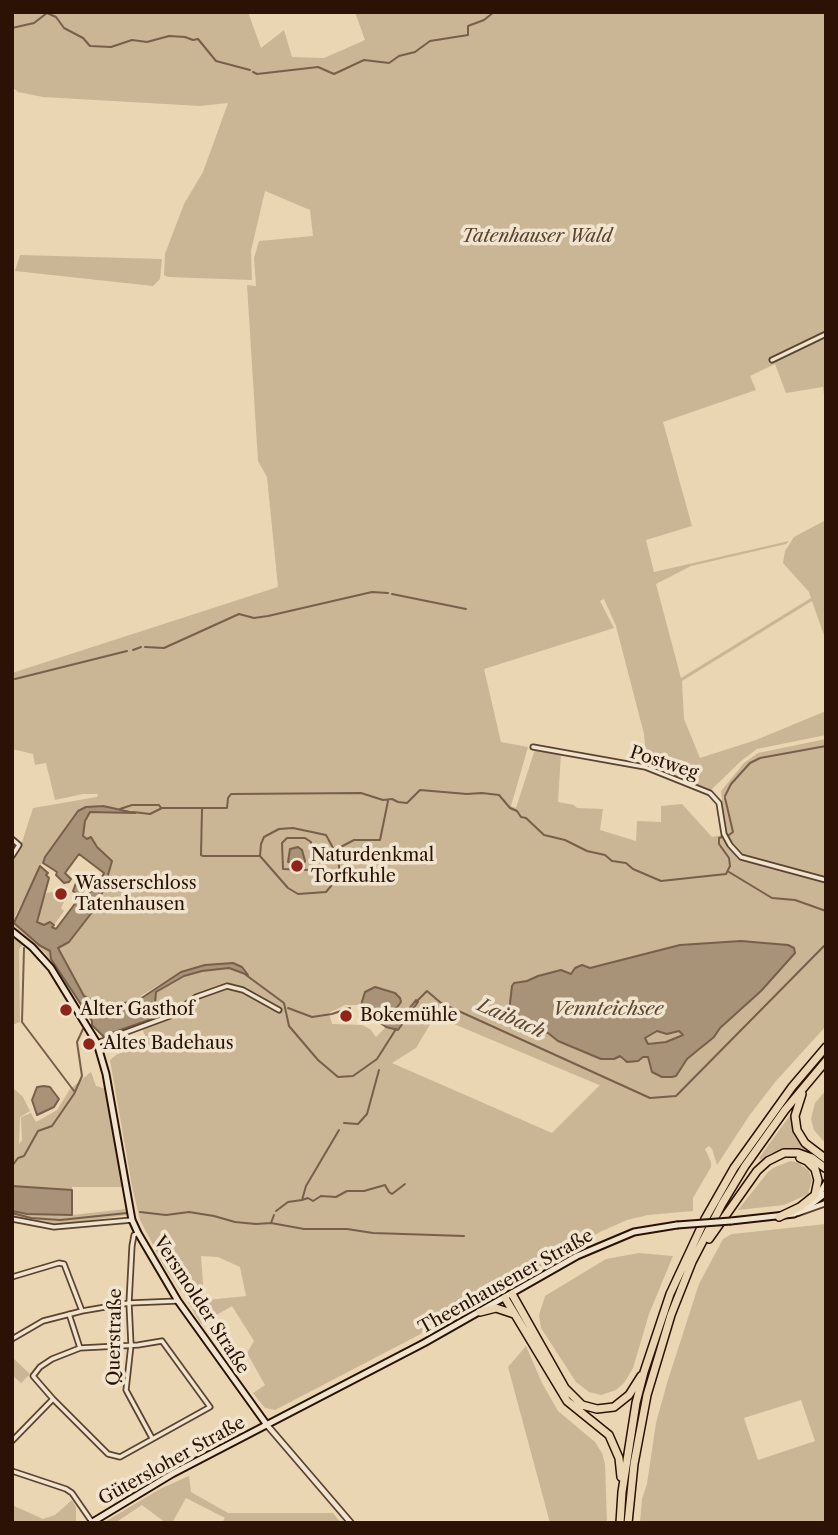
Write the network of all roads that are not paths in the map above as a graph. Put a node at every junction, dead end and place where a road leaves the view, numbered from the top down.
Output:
1 (826, 334) edge
2 (772, 360) dead end
3 (533, 747) dead end
4 (12, 839) edge
5 (12, 856) edge
6 (826, 880) edge
7 (12, 931) edge
8 (279, 1010) dead end
9 (97, 1043) junction
10 (826, 1047) edge
11 (826, 1061) edge
12 (808, 1083) junction
13 (775, 1157) junction
14 (826, 1159) edge
15 (825, 1167) edge
16 (826, 1182) edge
17 (826, 1193) edge
18 (813, 1203) junction
19 (826, 1203) edge
20 (794, 1214) junction
21 (779, 1217) junction
22 (12, 1219) edge
23 (132, 1220) junction
24 (138, 1233) junction
25 (692, 1262) junction
26 (12, 1277) edge
27 (509, 1296) junction
28 (178, 1301) junction
29 (129, 1303) junction
30 (82, 1311) junction
31 (480, 1312) junction
32 (69, 1314) junction
33 (515, 1314) junction
34 (12, 1339) edge
35 (131, 1345) junction
36 (80, 1348) junction
37 (644, 1372) junction
38 (53, 1399) junction
39 (267, 1425) junction
40 (152, 1438) junction
41 (12, 1441) edge
42 (12, 1471) edge
43 (622, 1492) junction
44 (91, 1522) edge
45 (351, 1523) edge
46 (620, 1523) edge
47 (628, 1523) edge

1 - 2 street
3 - 6 street, Postweg
4 - 5 street
7 - 9 main road, Versmolder Straße
8 - 9 street
9 - 23 main road, Versmolder Straße
10 - 37 highway
11 - 12 highway
12 - 14 highway
12 - 25 highway
13 - 15 highway
13 - 21 highway
13 - 25 highway
15 - 16 main road
16 - 18 main road, Theenhausener Straße
17 - 18 main road, Theenhausener Straße
18 - 20 main road, Theenhausener Straße
19 - 20 street
20 - 21 main road, Theenhausener Straße
21 - 27 main road, Theenhausener Straße, bridge
22 - 23 street
23 - 24 main road, Versmolder Straße
24 - 28 main road, Versmolder Straße
24 - 29 street, Querstraße
25 - 47 highway
26 - 30 street
27 - 31 main road, Theenhausener Straße
27 - 33 highway
27 - 37 highway
28 - 29 street
28 - 39 main road, Versmolder Straße
29 - 30 street
29 - 35 street, Querstraße
30 - 32 street
31 - 33 highway
31 - 39 main road, Theenhausener Straße
32 - 34 street
32 - 36 street
33 - 43 highway
35 - 36 street
35 - 40 street, Querstraße
35 - 40 street
36 - 38 street
37 - 43 highway
38 - 40 street
38 - 41 street
39 - 44 main road, Gütersloher Straße
39 - 45 street
42 - 44 street
43 - 46 highway

